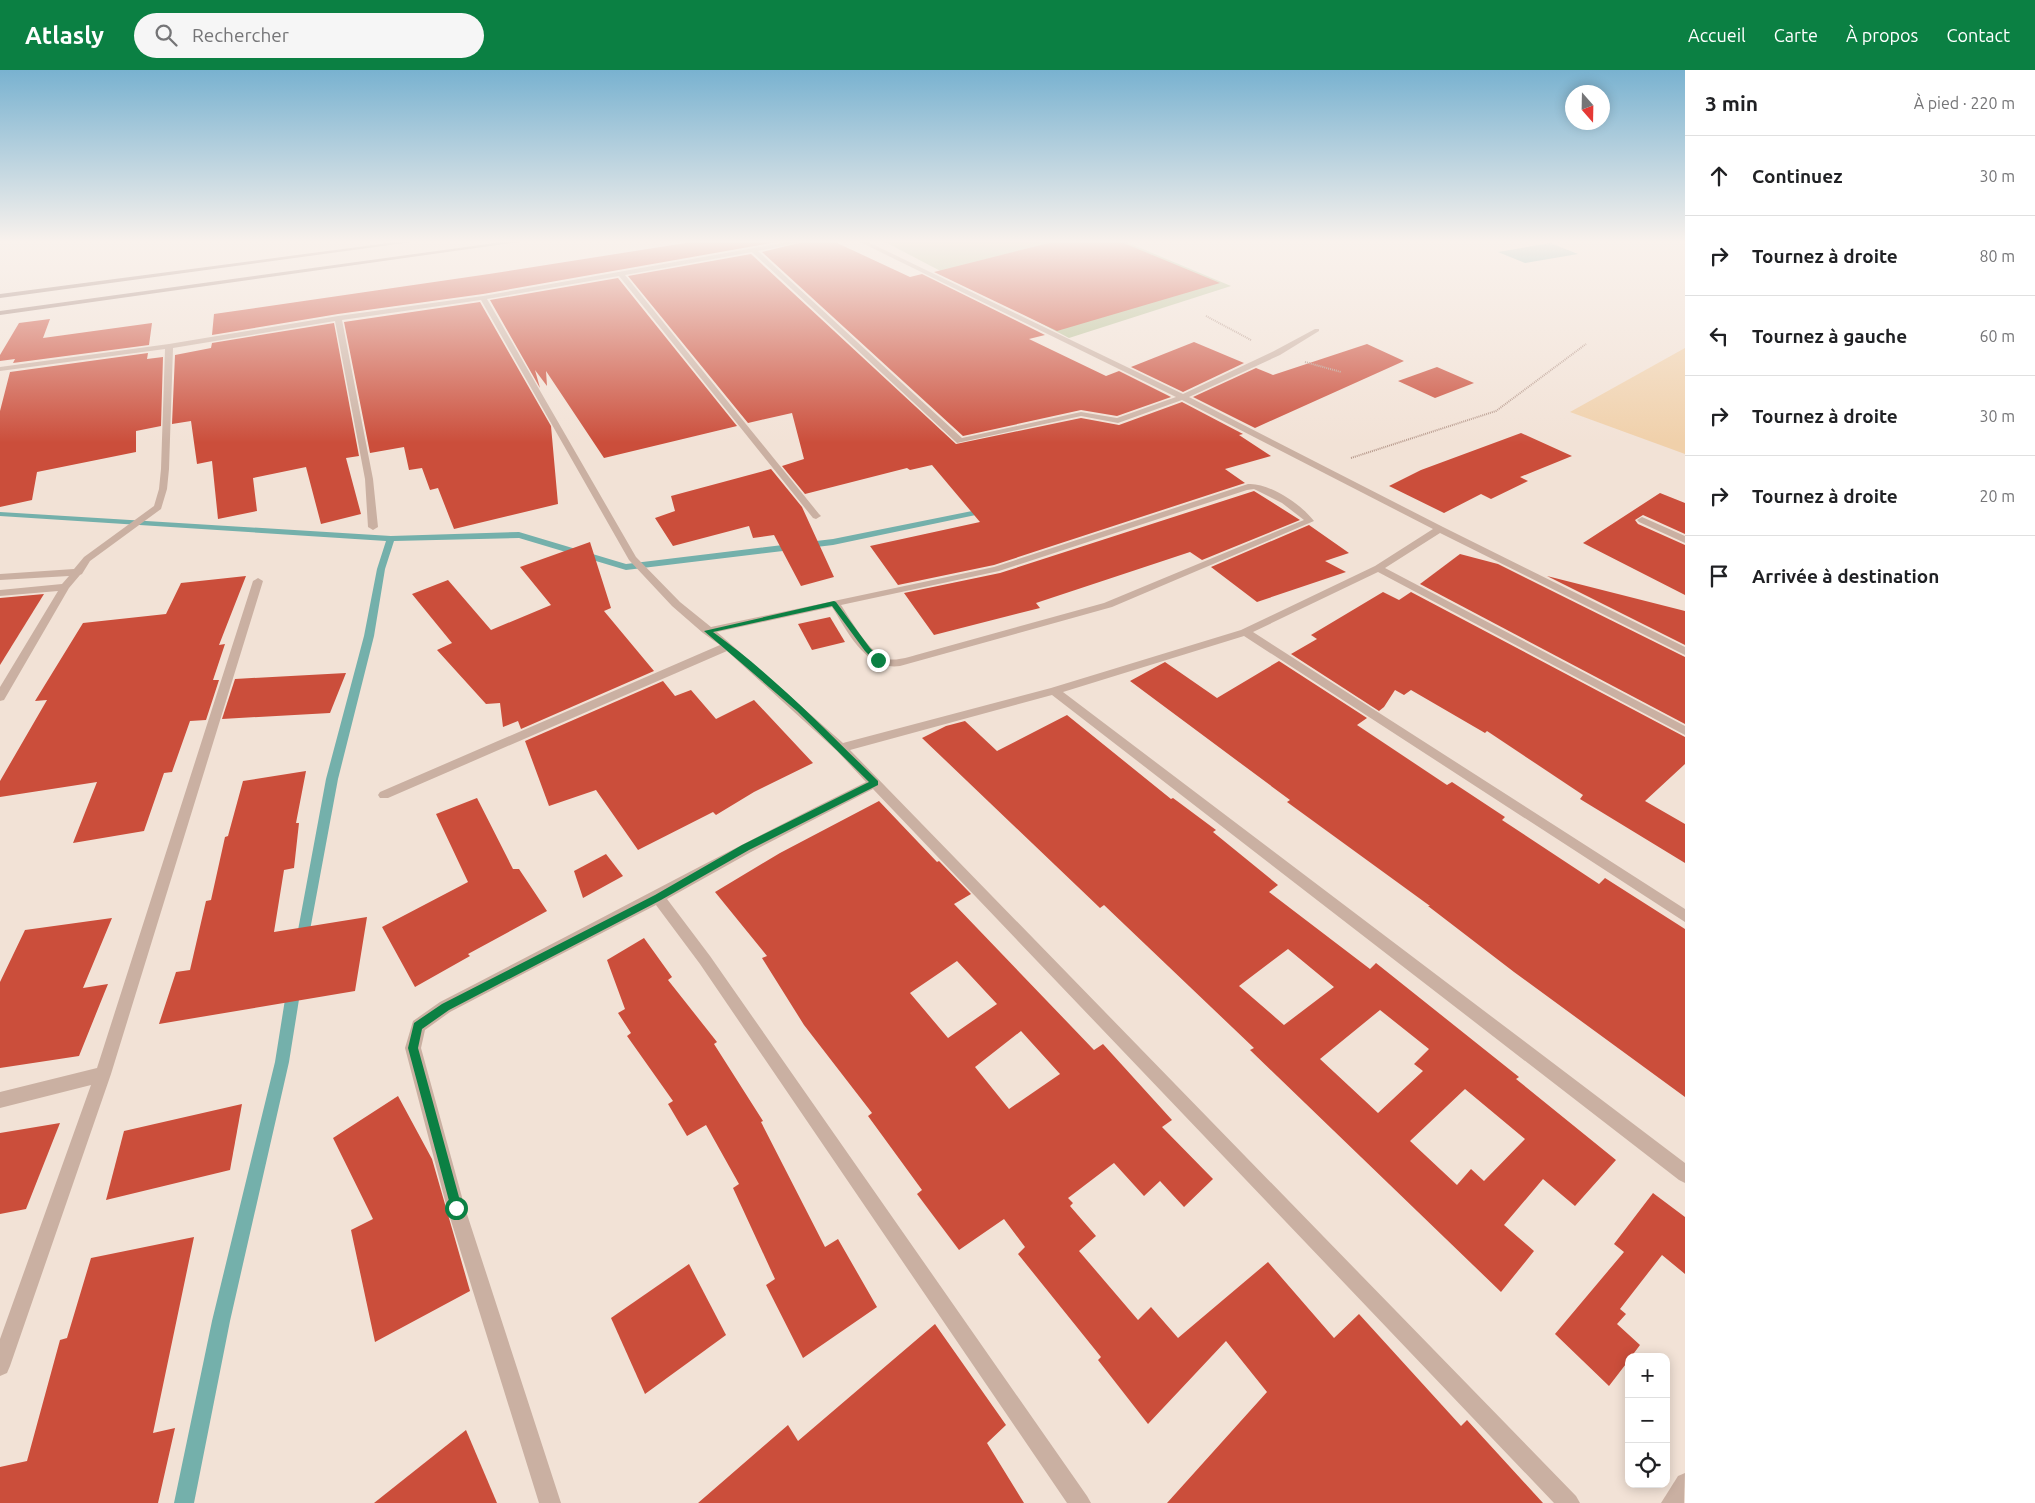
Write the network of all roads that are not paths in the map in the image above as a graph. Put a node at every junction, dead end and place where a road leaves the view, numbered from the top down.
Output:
1 (30, 309) edge
2 (404, 309) edge
3 (489, 309) edge
4 (649, 309) edge
5 (817, 309) edge
6 (1000, 309) edge
7 (0, 313) edge
8 (338, 318) junction
9 (1316, 330) dead end
10 (169, 346) junction
11 (0, 369) edge
12 (1183, 398) junction
13 (816, 516) dead end
14 (1642, 520) dead end
15 (373, 527) dead end
16 (1440, 529) junction
17 (1685, 540) edge
18 (1378, 568) junction
19 (79, 572) junction
20 (0, 577) edge
21 (258, 581) dead end
22 (65, 587) junction
23 (0, 593) edge
24 (834, 604) junction
25 (707, 631) junction
26 (1245, 632) junction
27 (728, 646) junction
28 (1685, 651) edge
29 (1054, 691) junction
30 (0, 697) edge
31 (1685, 731) edge
32 (841, 748) junction
33 (875, 783) junction
34 (384, 795) dead end
35 (658, 897) junction
36 (1685, 916) edge
37 (103, 1074) junction
38 (0, 1100) edge
39 (1685, 1174) edge
40 (0, 1366) edge
41 (1685, 1483) edge
42 (550, 1503) edge
43 (1080, 1503) edge
44 (1569, 1503) edge
45 (1672, 1503) edge

1 - 7 main road
2 - 8 street
3 - 25 street
4 - 13 street
5 - 12 street
6 - 12 street
8 - 10 street
8 - 15 street
9 - 12 street
10 - 11 street
10 - 19 street
12 - 16 street
14 - 17 street
16 - 18 street
16 - 28 street
18 - 26 street
18 - 31 street
19 - 20 street
19 - 22 street
21 - 37 street
22 - 23 street
22 - 30 street
24 - 24 street
24 - 25 street
25 - 27 street
26 - 29 street
26 - 36 street
27 - 32 street
27 - 34 street
29 - 32 street
29 - 39 street
32 - 33 street
33 - 35 street
33 - 44 street
35 - 42 street
35 - 43 street
37 - 38 street
37 - 40 street
41 - 45 street

